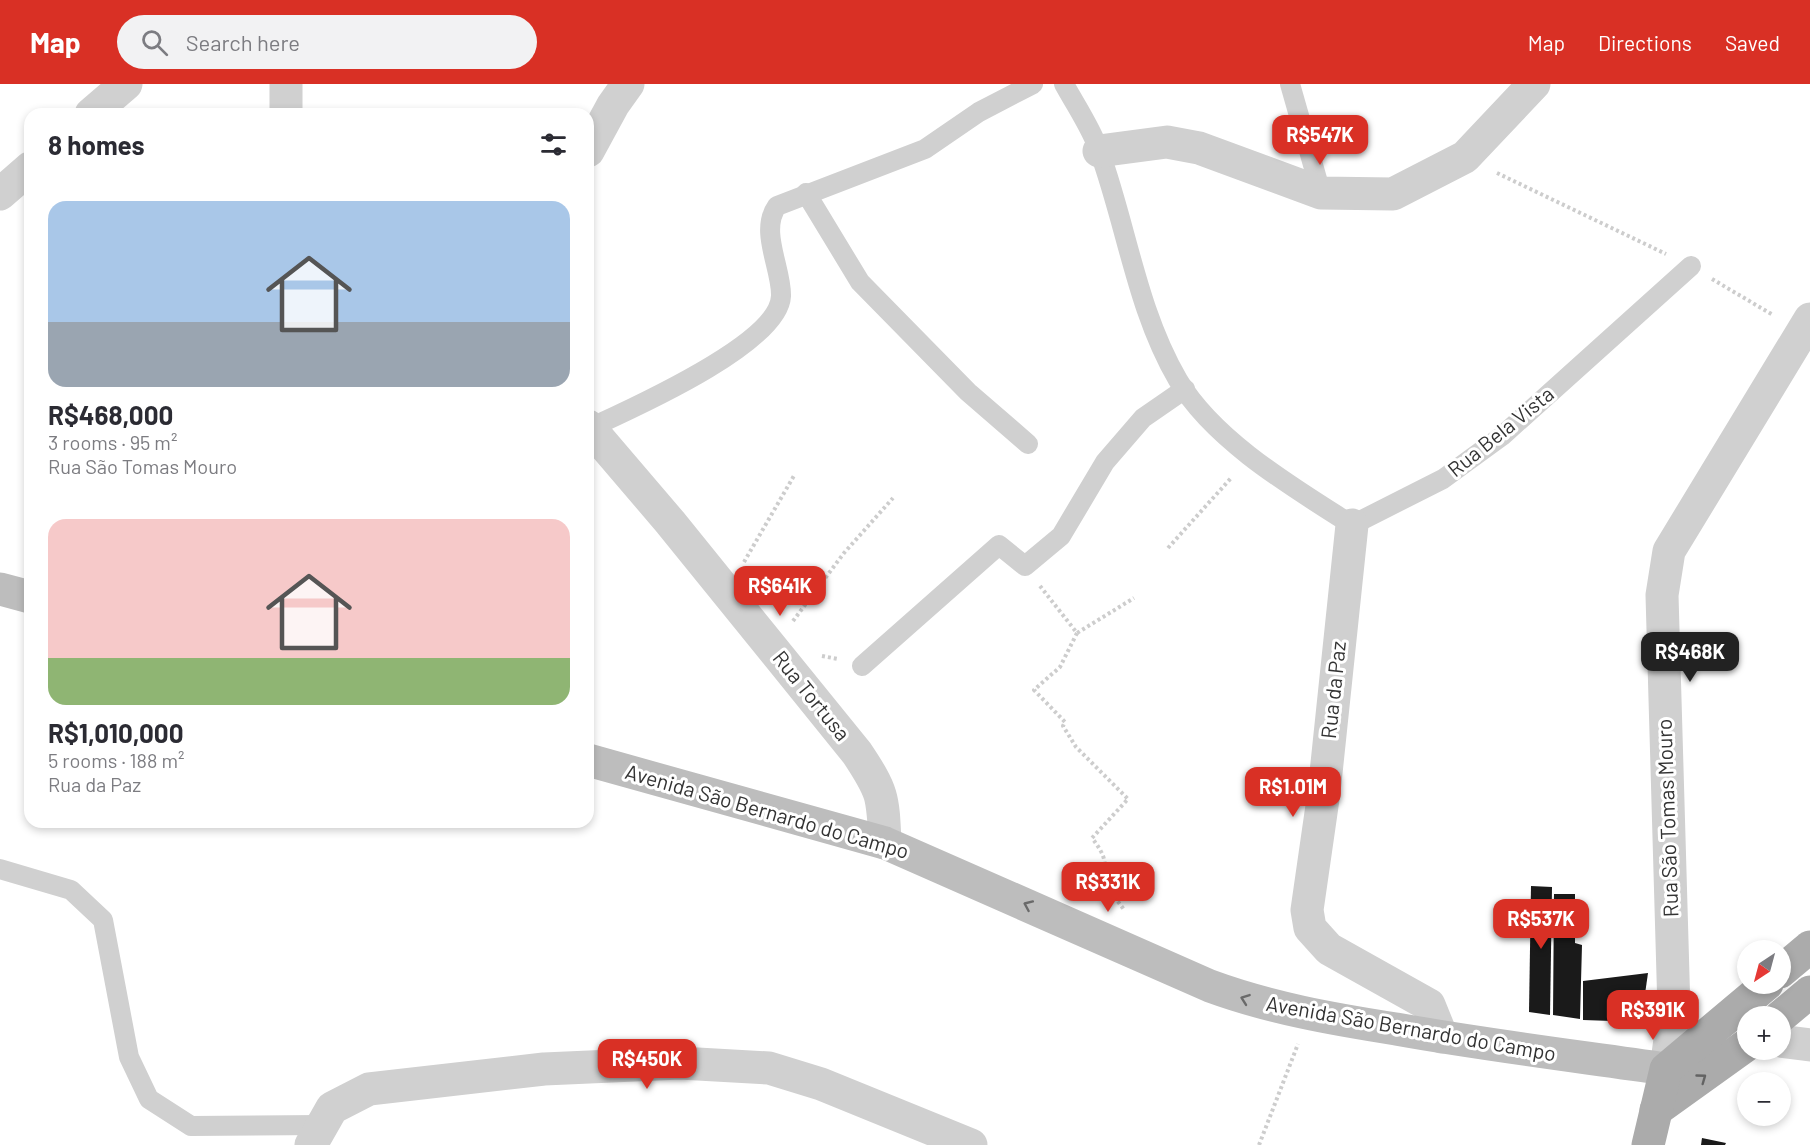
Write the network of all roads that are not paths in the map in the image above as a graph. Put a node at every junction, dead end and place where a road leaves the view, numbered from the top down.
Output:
1 (126, 84) edge
2 (286, 84) edge
3 (628, 84) edge
4 (1033, 84) edge
5 (1064, 84) edge
6 (1290, 84) edge
7 (1534, 84) edge
8 (98, 108) edge
9 (286, 108) edge
10 (594, 140) edge
11 (1100, 150) junction
12 (24, 173) edge
13 (806, 193) junction
14 (0, 194) edge
15 (1322, 194) junction
16 (1691, 266) road end
17 (1806, 326) edge
18 (1185, 389) junction
19 (594, 425) edge
20 (594, 433) edge
21 (1028, 444) dead end
22 (1352, 525) junction
23 (0, 589) edge
24 (24, 595) edge
25 (862, 666) dead end
26 (594, 762) edge
27 (885, 843) junction
28 (0, 869) edge
29 (1810, 947) edge
30 (1791, 963) edge
31 (1810, 992) edge
32 (1755, 994) edge
33 (1791, 1008) edge
34 (1442, 1037) junction
35 (1791, 1042) edge
36 (1810, 1045) edge
37 (1737, 1052) edge
38 (1666, 1069) junction
39 (1656, 1110) junction
40 (316, 1135) edge
41 (971, 1145) edge
42 (1648, 1145) edge

1 - 8 street
2 - 9 street
3 - 10 street
4 - 13 lane
5 - 11 lane
6 - 15 lane
7 - 15 street
11 - 15 street
11 - 18 lane
12 - 14 street
13 - 19 lane
13 - 21 lane
16 - 22 lane, Rua Bela Vista
17 - 38 street, Rua São Tomas Mouro
18 - 22 lane
18 - 25 lane
20 - 27 street, Rua Tortusa
22 - 34 street, Rua da Paz
23 - 24 main road
26 - 27 main road, Avenida São Bernardo do Campo
34 -> 27 main road, Avenida São Bernardo do Campo
28 - 40 lane
29 - 30 main road
31 - 33 main road
32 - 38 main road
34 - 38 main road, Avenida São Bernardo do Campo
35 - 36 street
39 -> 37 main road
38 - 39 main road
39 - 42 main road
40 - 41 street

